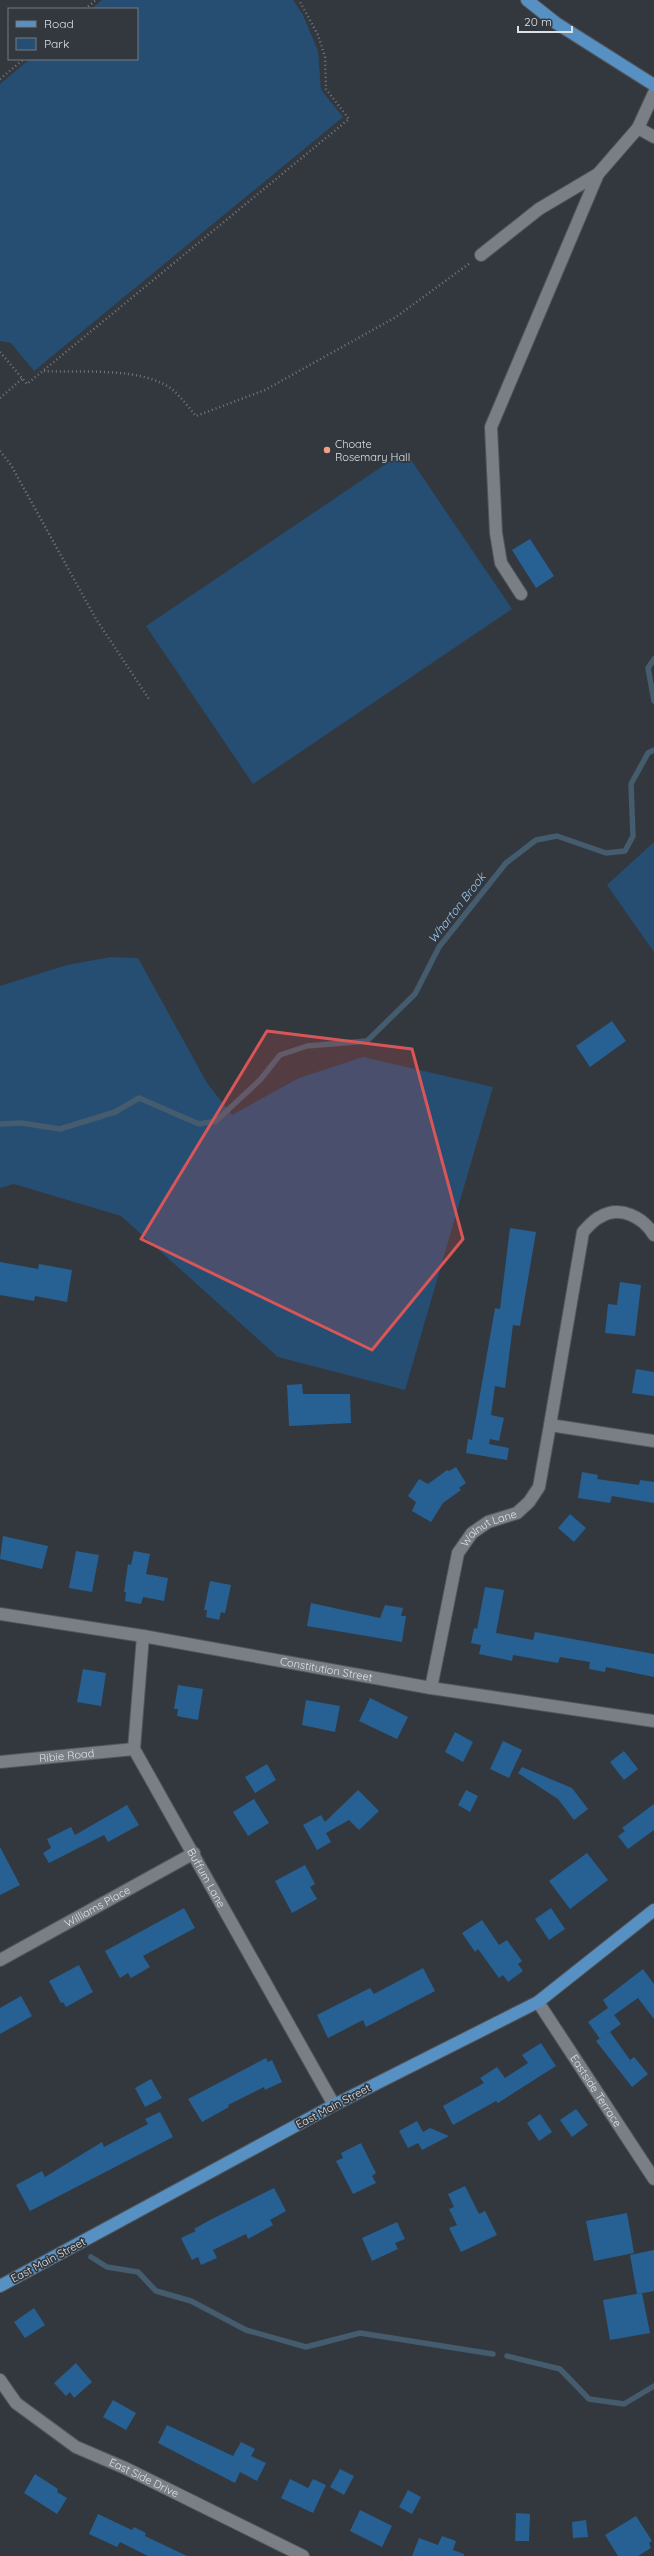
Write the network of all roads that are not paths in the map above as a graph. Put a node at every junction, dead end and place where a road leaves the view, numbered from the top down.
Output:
1 (527, 0) edge
2 (654, 85) edge
3 (654, 94) edge
4 (638, 128) junction
5 (654, 137) edge
6 (598, 174) junction
7 (481, 255) road end
8 (522, 594) dead end
9 (654, 1235) edge
10 (550, 1425) junction
11 (654, 1441) edge
12 (0, 1614) edge
13 (143, 1636) junction
14 (431, 1688) junction
15 (654, 1721) edge
16 (134, 1749) junction
17 (0, 1762) edge
18 (194, 1853) junction
19 (654, 1910) edge
20 (0, 1960) edge
21 (538, 2002) junction
22 (334, 2105) junction
23 (654, 2179) edge
24 (0, 2286) edge
25 (0, 2380) edge
26 (303, 2556) edge

1 - 2 main road
3 - 4 street
4 - 5 street
4 - 6 street
6 - 7 street
6 - 8 street
9 - 10 street, Walnut Lane
10 - 11 street
10 - 14 street, Walnut Lane
12 - 13 street, Constitution Street
13 - 14 street, Constitution Street
13 - 16 street
14 - 15 street, Constitution Street
16 - 17 street, Ribie Road
16 - 18 street, Buffum Lane
18 - 20 street, Williams Place
18 - 22 street, Buffum Lane
19 - 21 main road, East Main Street
21 - 22 main road, East Main Street
21 - 23 street, Eastside Terrace
22 - 24 main road, East Main Street
25 - 26 street, East Side Drive

